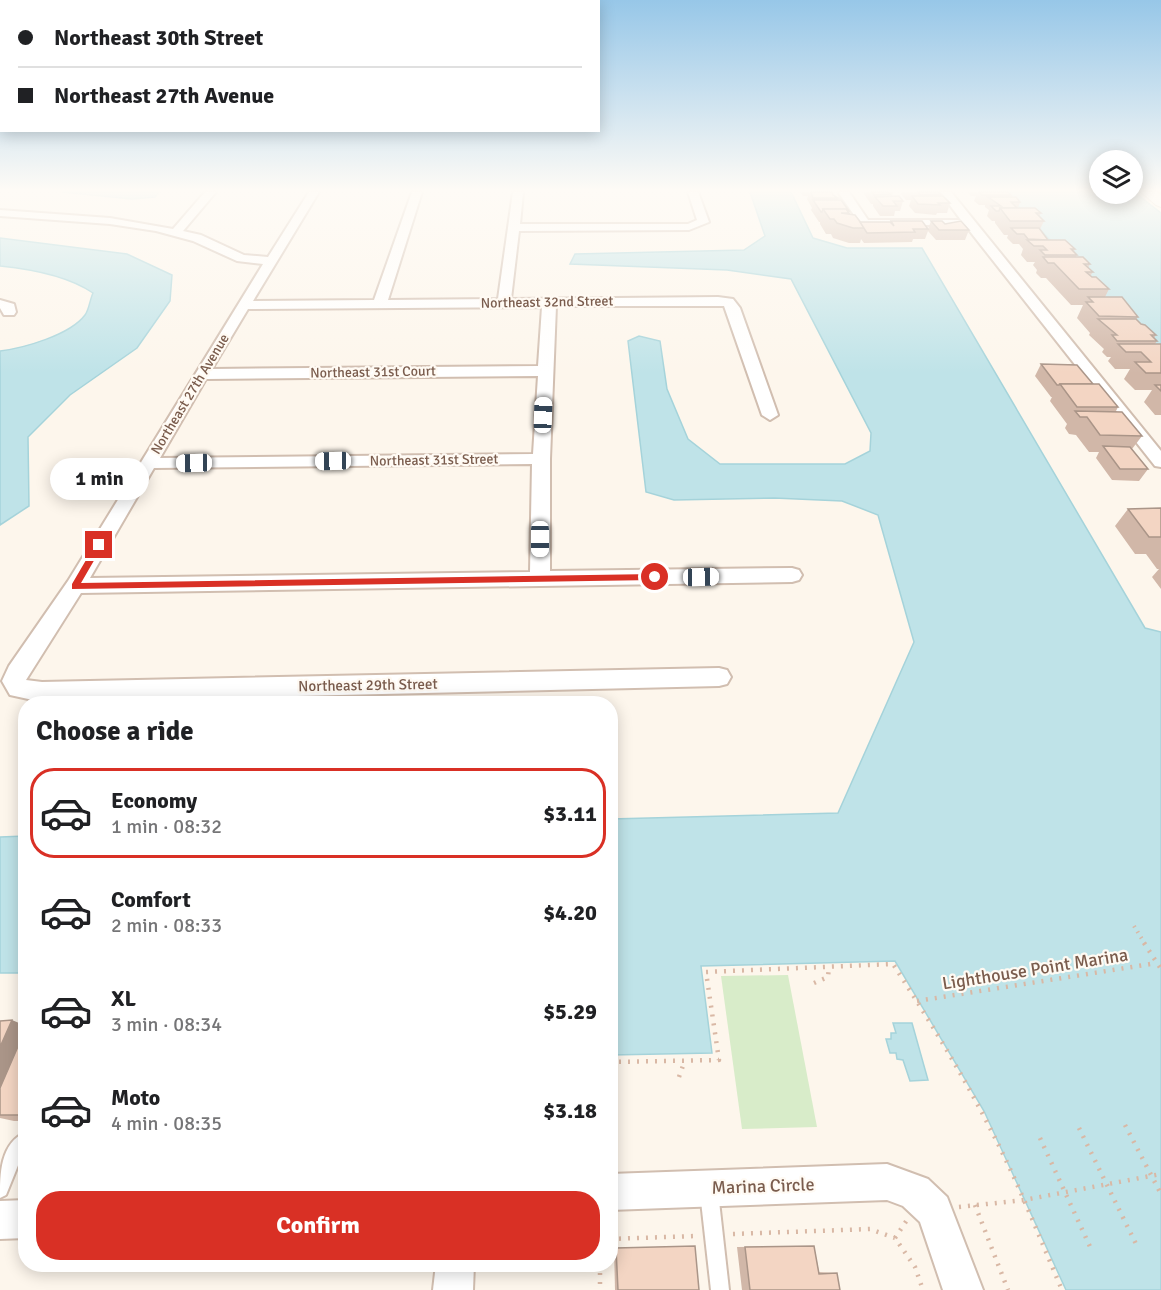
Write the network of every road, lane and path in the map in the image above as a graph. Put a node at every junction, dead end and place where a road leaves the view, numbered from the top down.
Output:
1 (228, 252) edge
2 (277, 252) edge
3 (397, 252) edge
4 (510, 252) edge
5 (992, 252) edge
6 (272, 261) junction
7 (549, 302) junction
8 (380, 303) junction
9 (504, 303) junction
10 (245, 305) junction
11 (544, 371) junction
12 (201, 374) junction
13 (770, 415) dead end
14 (541, 459) junction
15 (1161, 462) edge
16 (147, 463) junction
17 (792, 575) dead end
18 (540, 579) junction
19 (75, 586) junction
20 (718, 677) dead end
21 (12, 679) edge
22 (1134, 926) dead end
23 (1157, 963) junction
24 (829, 967) junction
25 (1161, 969) edge
26 (814, 983) dead end
27 (917, 1001) junction
28 (685, 1060) junction
29 (618, 1062) edge
30 (679, 1077) dead end
31 (1125, 1125) dead end
32 (1079, 1128) dead end
33 (1040, 1138) dead end
34 (18, 1146) edge
35 (1161, 1174) edge
36 (1151, 1176) junction
37 (1107, 1185) junction
38 (709, 1188) junction
39 (0, 1189) edge
40 (618, 1192) edge
41 (1065, 1193) junction
42 (1161, 1194) edge
43 (1024, 1200) junction
44 (924, 1201) junction
45 (975, 1205) junction
46 (18, 1219) edge
47 (0, 1220) edge
48 (714, 1235) junction
49 (618, 1239) edge
50 (1136, 1244) dead end
51 (1092, 1251) dead end
52 (454, 1272) edge
53 (600, 1272) edge
54 (453, 1290) edge
55 (600, 1290) edge
56 (720, 1290) edge
57 (923, 1290) edge
58 (963, 1290) edge
59 (1008, 1290) edge
60 (1062, 1290) edge

1 - 6 street
2 - 6 street, Northeast 27th Avenue
3 - 8 street
4 - 9 street
5 - 15 street
6 - 10 street, Northeast 27th Avenue
7 - 9 street, Northeast 32nd Street
7 - 11 street
7 - 13 street, Northeast 32nd Street
8 - 9 street, Northeast 32nd Street
8 - 10 street, Northeast 32nd Street
10 - 12 street, Northeast 27th Avenue
11 - 12 street, Northeast 31st Court
11 - 14 street
12 - 16 street, Northeast 27th Avenue
14 - 16 street, Northeast 31st Street
14 - 18 street
16 - 19 street, Northeast 27th Avenue
17 - 18 street
18 - 19 street
19 - 21 street, Northeast 27th Avenue
20 - 21 street, Northeast 29th Street
22 - 23 path
23 - 25 path
23 - 27 path, Lighthouse Point Marina
24 - 26 path
24 - 27 path
24 - 28 path
27 - 43 path
28 - 29 path
28 - 30 path
31 - 36 path
32 - 37 path
33 - 41 path
34 - 39 lane
35 - 36 path
36 - 37 path
36 - 42 path
37 - 41 path
37 - 50 path
38 - 40 street, Marina Circle
38 - 44 street, Marina Circle
38 - 48 lane
41 - 43 path
41 - 51 path
43 - 45 path
43 - 60 path
44 - 45 path
44 - 58 street
45 - 59 path
46 - 47 street
48 - 49 path
48 - 56 lane
48 - 57 path
52 - 54 street
53 - 55 path

